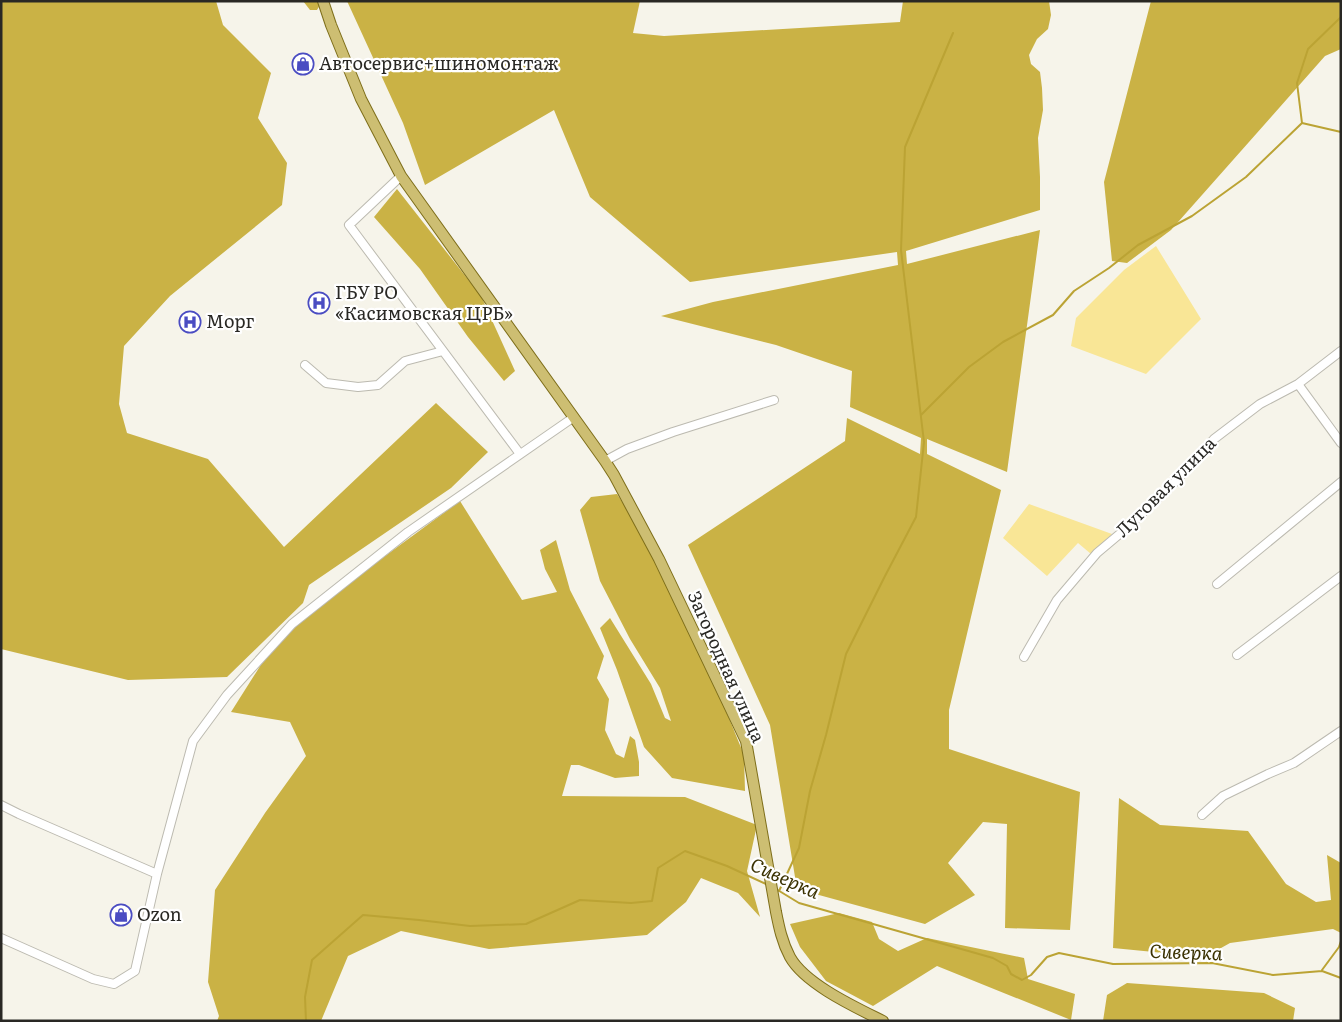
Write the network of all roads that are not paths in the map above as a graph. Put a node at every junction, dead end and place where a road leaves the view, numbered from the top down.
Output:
1 (323, 1) edge
2 (401, 176) junction
3 (443, 351) junction
4 (1341, 351) edge
5 (305, 365) dead end
6 (1298, 384) junction
7 (774, 400) dead end
8 (574, 417) junction
9 (1341, 443) edge
10 (520, 454) junction
11 (605, 461) junction
12 (1341, 482) edge
13 (1341, 576) edge
14 (1217, 584) dead end
15 (1237, 655) dead end
16 (1024, 657) dead end
17 (1341, 730) edge
18 (1, 806) edge
19 (1202, 815) dead end
20 (157, 874) junction
21 (1, 938) edge
22 (882, 1021) edge

1 - 2 main road, Загородная улица
2 - 3 street
2 - 8 main road, Загородная улица
3 - 5 street
3 - 10 street
4 - 6 street, Луговая улица
6 - 9 street
6 - 16 street, Луговая улица
7 - 11 street
8 - 10 street
8 - 11 main road, Загородная улица
10 - 20 street
11 - 22 main road, Загородная улица
12 - 14 street
13 - 15 street
17 - 19 street
18 - 20 street
20 - 21 street

